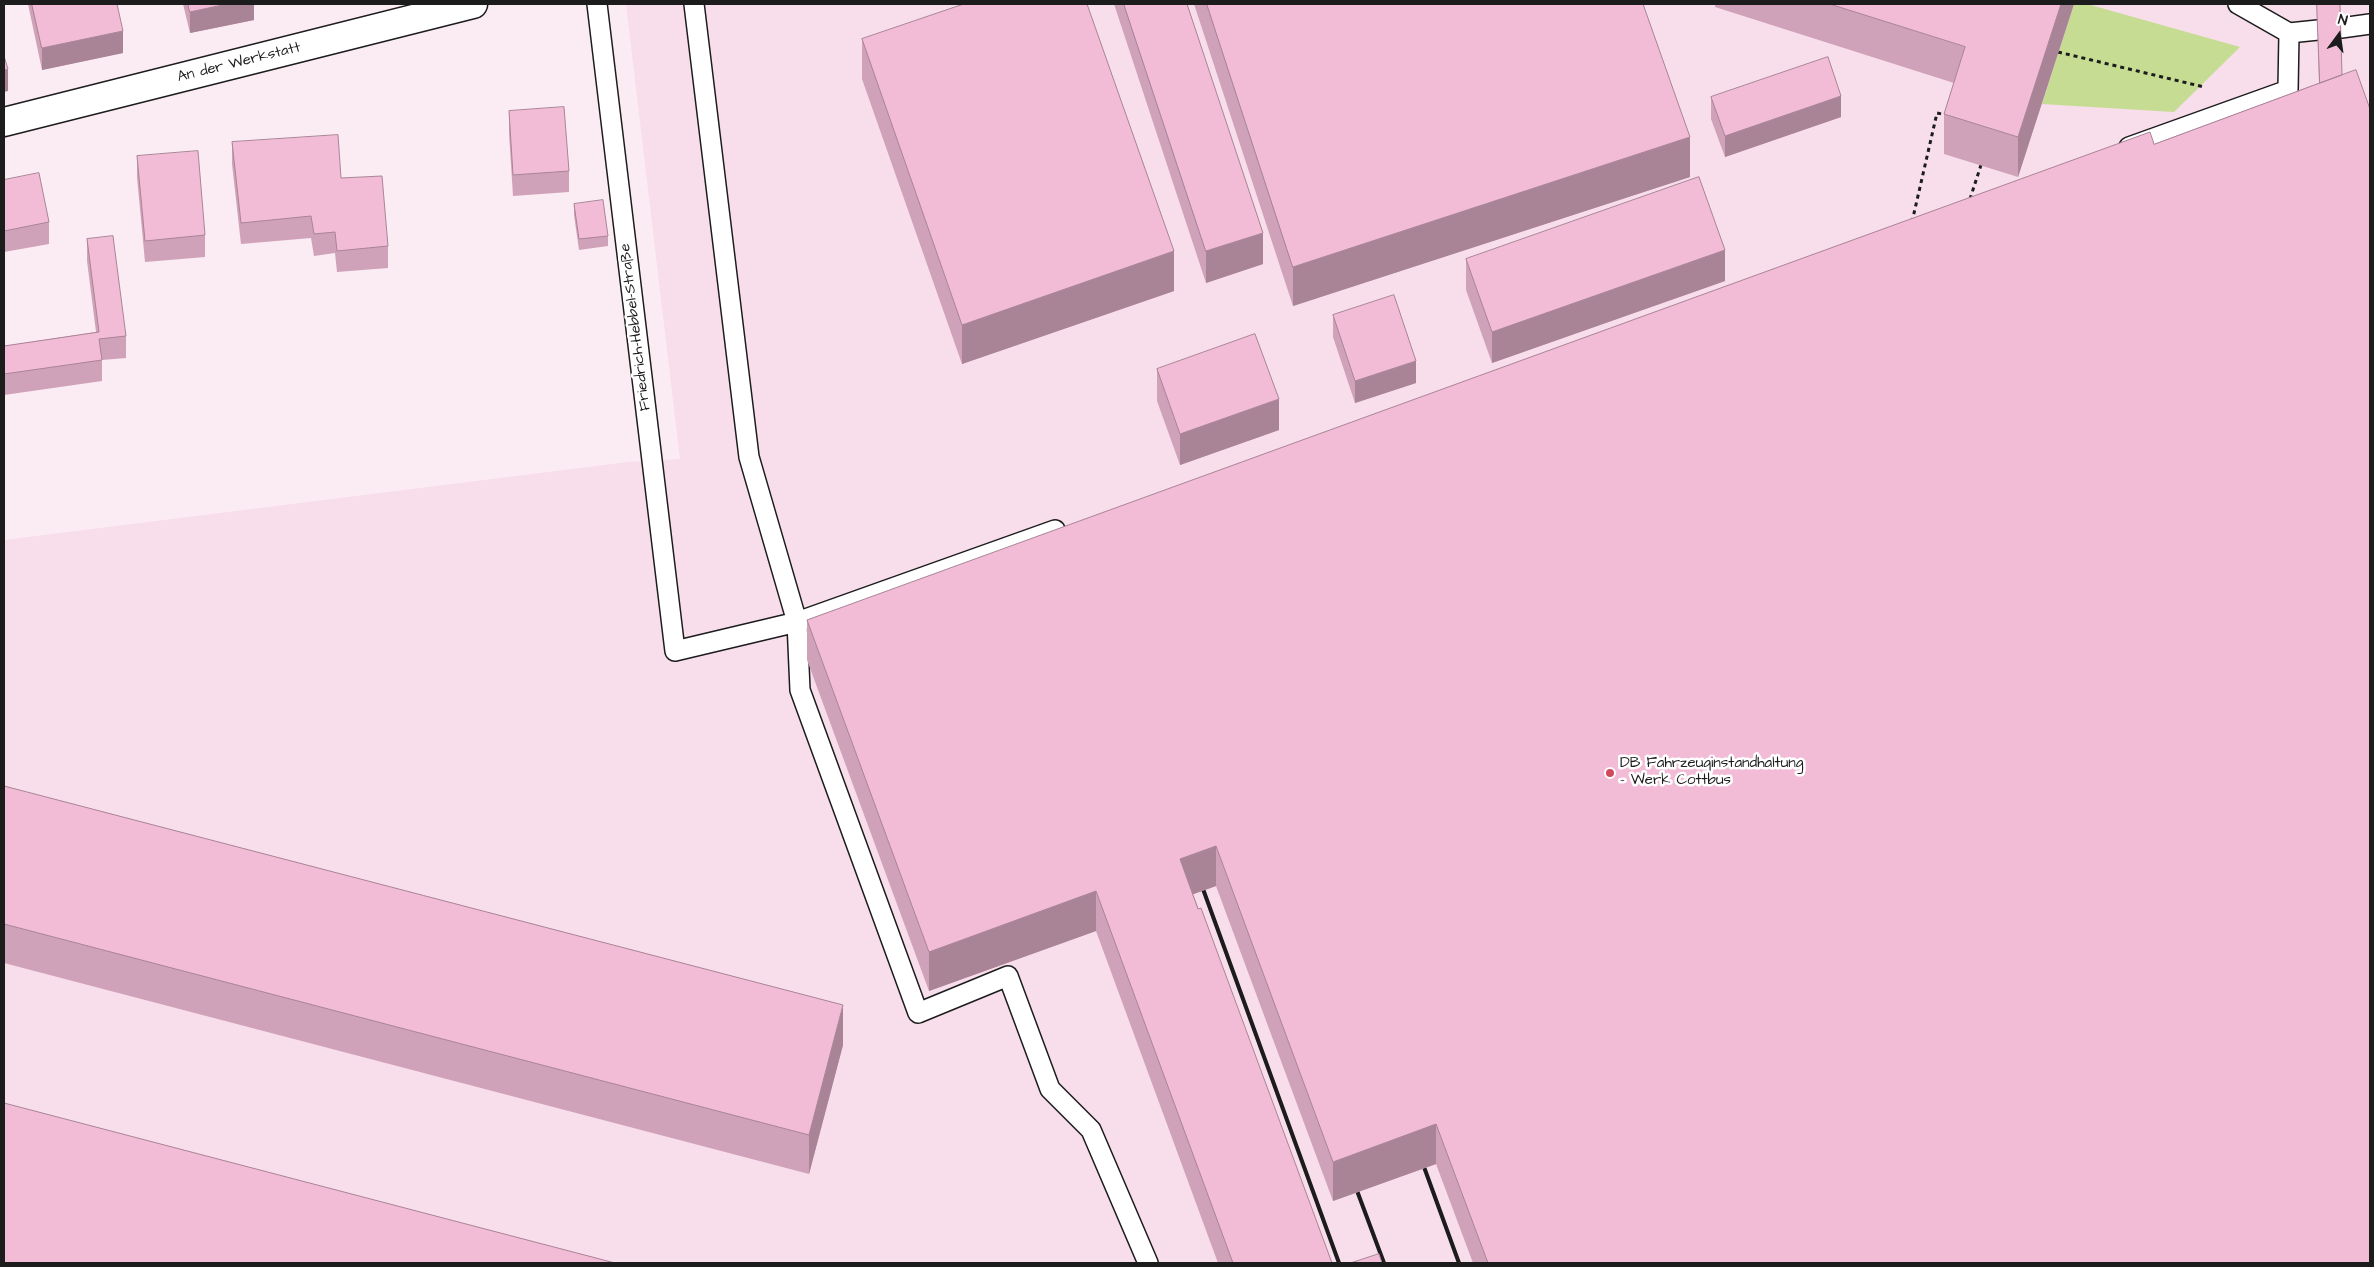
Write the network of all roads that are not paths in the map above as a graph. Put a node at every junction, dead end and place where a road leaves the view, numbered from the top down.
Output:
1 (473, 4) edge
2 (597, 4) edge
3 (694, 4) edge
4 (2248, 6) edge
5 (2370, 24) edge
6 (2341, 28) edge
7 (2318, 30) edge
8 (2289, 33) junction
9 (4, 122) edge
10 (2110, 154) edge
11 (1069, 526) edge
12 (797, 622) junction
13 (1148, 1263) edge

1 - 9 street, An der Werkstatt
2 - 12 lane, Friedrich-Hebbel-Straße
3 - 12 lane
4 - 8 lane
5 - 6 lane
7 - 8 lane
8 - 10 lane
11 - 12 lane
12 - 13 lane

